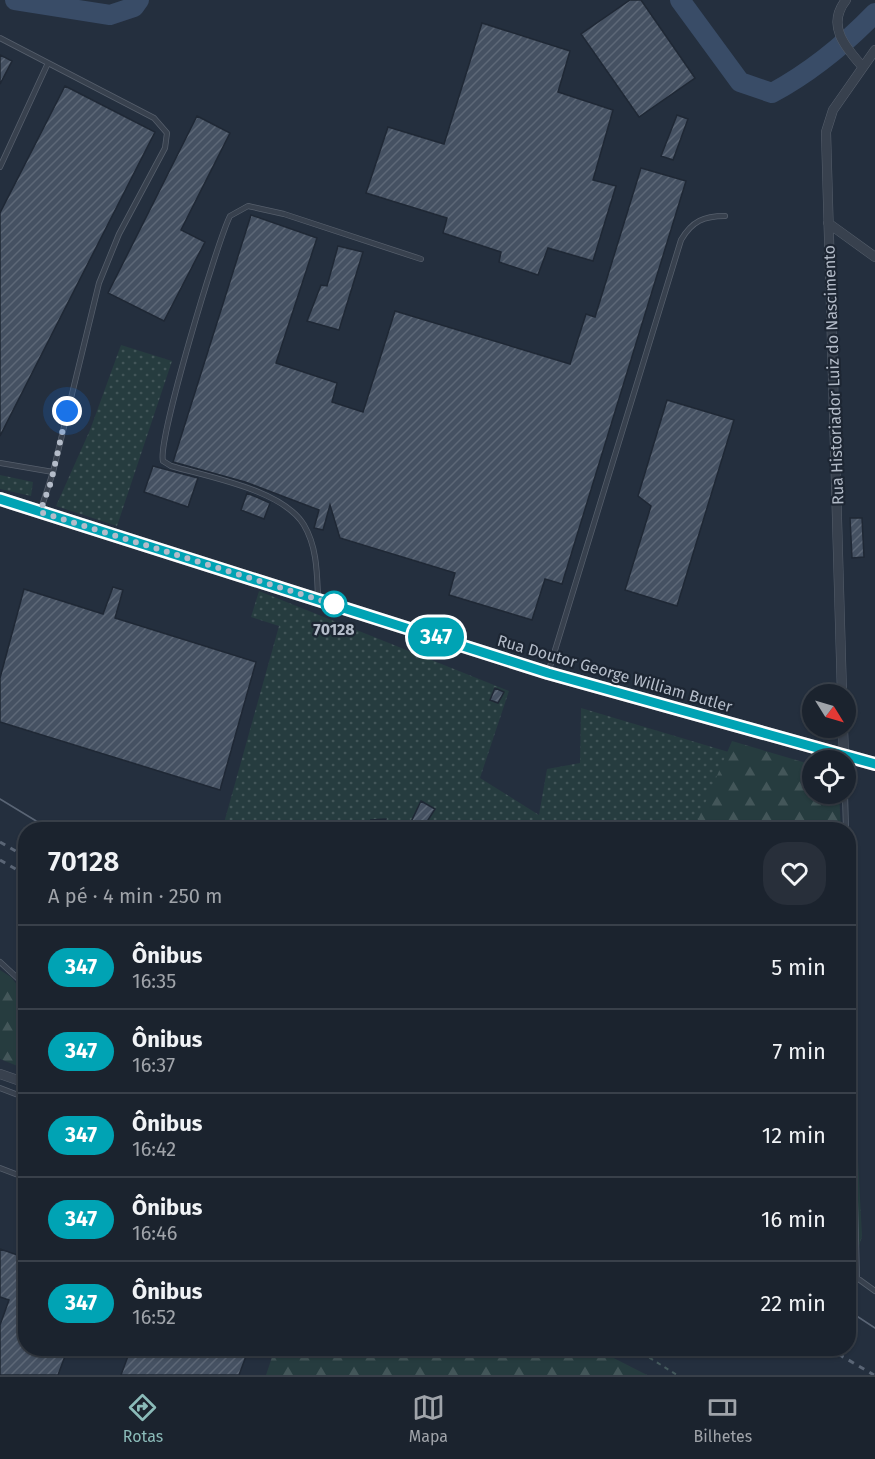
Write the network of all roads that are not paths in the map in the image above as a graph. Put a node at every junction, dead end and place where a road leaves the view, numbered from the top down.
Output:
1 (846, 0) edge
2 (0, 38) edge
3 (875, 50) edge
4 (48, 63) junction
5 (862, 66) junction
6 (0, 167) edge
7 (725, 216) dead end
8 (828, 223) junction
9 (875, 257) edge
10 (421, 260) dead end
11 (0, 463) edge
12 (53, 472) junction
13 (0, 499) edge
14 (40, 512) junction
15 (318, 599) junction
16 (548, 673) junction
17 (842, 684) edge
18 (816, 750) edge
19 (856, 760) edge
20 (875, 764) edge
21 (845, 804) edge
22 (846, 822) edge
23 (0, 962) edge
24 (18, 979) edge
25 (0, 1074) edge
26 (18, 1080) edge
27 (0, 1088) edge
28 (18, 1095) edge
29 (0, 1168) edge
30 (18, 1175) edge
31 (856, 1239) edge
32 (875, 1291) edge

1 - 5 street
2 - 4 lane
3 - 5 street, Rua Historiador Luiz do Nascimento
4 - 6 lane
4 - 12 lane
5 - 8 street, Rua Historiador Luiz do Nascimento
7 - 16 lane
8 - 9 street
8 - 17 street, Rua Historiador Luiz do Nascimento
10 - 15 lane
11 - 12 lane
12 - 14 lane
13 - 14 street, Rua Doutor George William Butler
14 - 15 street, Rua Doutor George William Butler
15 - 16 street, Rua Doutor George William Butler
16 - 18 street, Rua Doutor George William Butler
19 - 20 street, Rua Doutor George William Butler
21 - 22 lane
23 - 24 lane
25 - 26 street
27 - 28 lane
29 - 30 lane
31 - 32 lane

